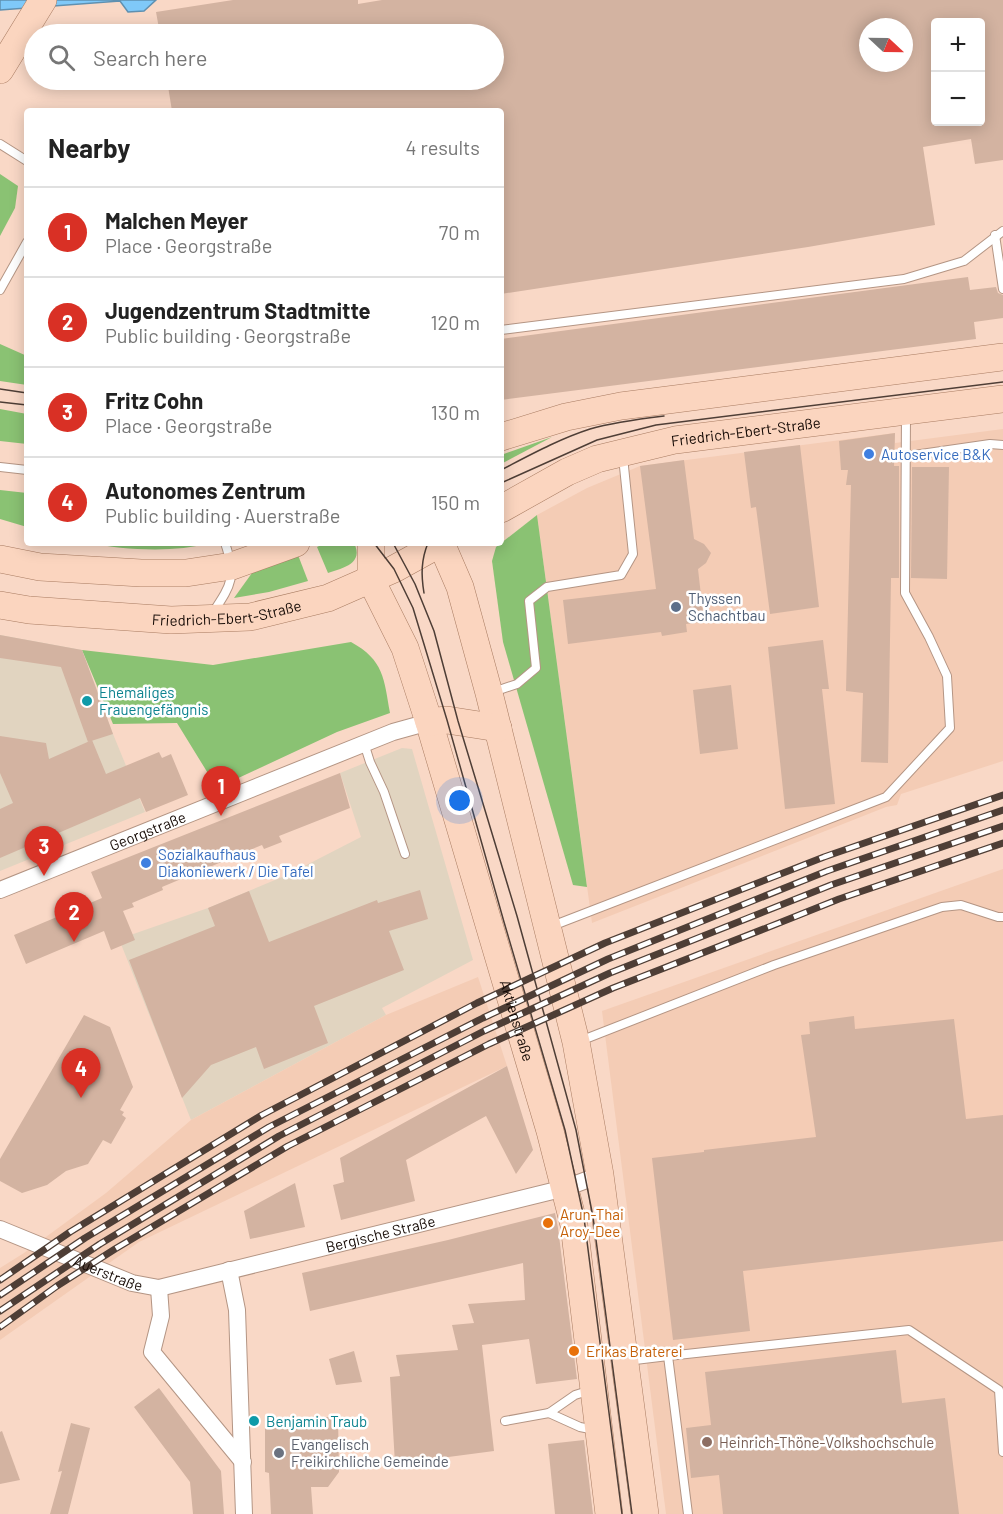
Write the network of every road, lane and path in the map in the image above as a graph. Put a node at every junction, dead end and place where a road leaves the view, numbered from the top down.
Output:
1 (43, 0) edge
2 (28, 24) edge
3 (24, 30) edge
4 (0, 69) edge
5 (0, 144) edge
6 (24, 159) edge
7 (999, 233) edge
8 (24, 247) edge
9 (1003, 289) edge
10 (0, 290) edge
11 (504, 330) edge
12 (1003, 357) edge
13 (1003, 399) edge
14 (906, 411) junction
15 (504, 436) edge
16 (1003, 445) edge
17 (623, 453) junction
18 (907, 456) junction
19 (0, 467) edge
20 (24, 470) edge
21 (504, 507) edge
22 (277, 546) edge
23 (371, 546) edge
24 (435, 546) edge
25 (442, 546) edge
26 (228, 554) edge
27 (0, 559) edge
28 (371, 580) junction
29 (0, 605) edge
30 (210, 619) junction
31 (489, 693) junction
32 (429, 722) junction
33 (498, 728) junction
34 (364, 743) junction
35 (405, 854) dead end
36 (0, 890) edge
37 (1003, 917) edge
38 (549, 927) junction
39 (576, 1042) junction
40 (600, 1175) junction
41 (565, 1188) junction
42 (0, 1229) edge
43 (230, 1270) junction
44 (159, 1288) junction
45 (668, 1356) junction
46 (626, 1361) junction
47 (594, 1389) junction
48 (549, 1413) junction
49 (506, 1421) dead end
50 (599, 1430) junction
51 (1003, 1452) edge
52 (243, 1462) junction
53 (244, 1514) edge
54 (609, 1514) edge
55 (645, 1514) edge
56 (688, 1514) edge

1 - 2 main road
3 - 4 main road
5 - 6 lane
7 - 9 lane
7 - 11 lane
8 - 10 lane
12 - 15 main road
13 - 14 main road, Friedrich-Ebert-Straße
14 - 17 main road, Friedrich-Ebert-Straße
14 - 18 lane
16 - 18 lane
17 - 21 main road, Friedrich-Ebert-Straße
17 - 31 lane
18 - 38 lane
19 - 20 lane
22 - 26 main road
23 - 28 main road, Aktienstraße
24 - 28 main road, Friedrich-Ebert-Straße
25 - 31 main road
26 - 27 main road
26 - 30 lane
28 - 30 main road, Friedrich-Ebert-Straße
28 - 32 main road, Aktienstraße
29 - 30 main road, Friedrich-Ebert-Straße
31 - 33 main road
32 - 33 main road
32 - 34 street, Georgstraße
32 - 41 main road, Aktienstraße
33 - 38 main road
34 - 35 lane
34 - 36 street, Georgstraße
37 - 39 lane
38 - 39 main road
39 - 40 main road
40 - 41 street, Bergische Straße
40 - 46 main road
41 - 43 street, Bergische Straße
41 - 47 main road, Aktienstraße
42 - 44 street, Auerstraße
43 - 44 street, Bergische Straße
43 - 52 street
44 - 52 street, Auerstraße
45 - 46 lane
45 - 51 lane
45 - 56 lane
46 - 55 main road
47 - 48 lane
47 - 50 main road, Aktienstraße
48 - 49 lane
48 - 50 lane
50 - 54 main road, Aktienstraße
52 - 53 street

